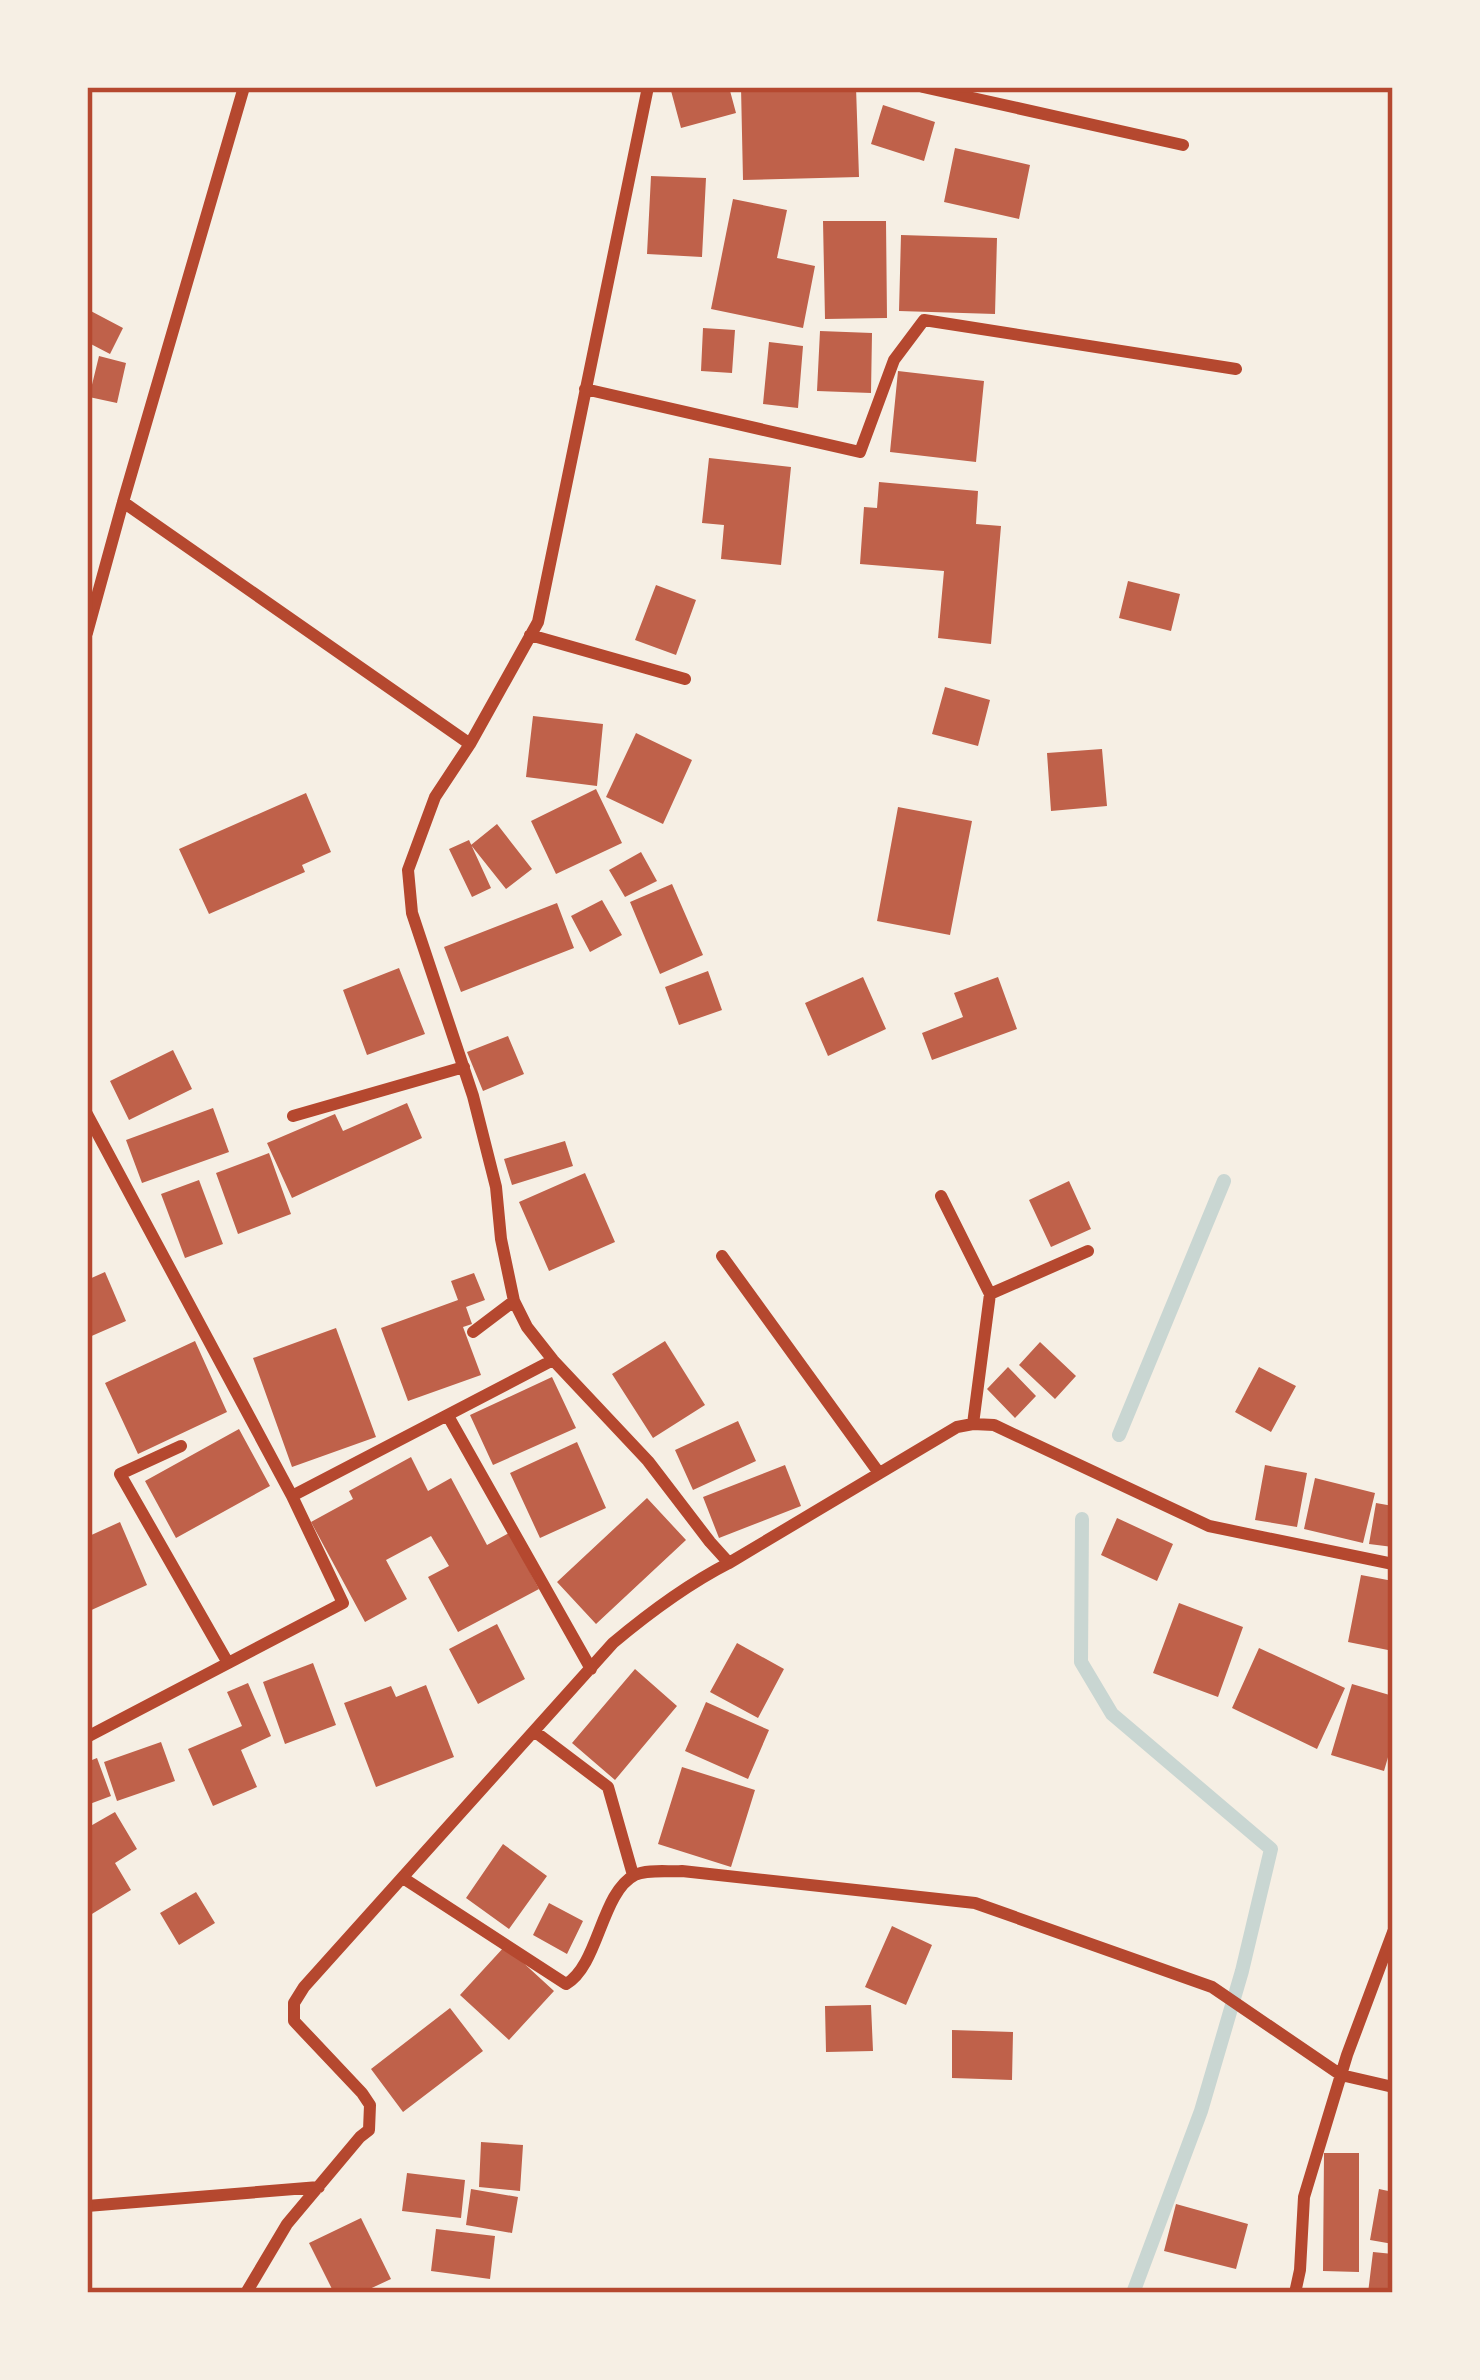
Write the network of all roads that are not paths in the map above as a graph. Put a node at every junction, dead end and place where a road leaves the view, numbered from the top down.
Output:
1 (244, 87) edge
2 (648, 87) edge
3 (922, 87) edge
4 (1183, 145) dead end
5 (1236, 369) dead end
6 (585, 389) junction
7 (124, 502) junction
8 (87, 633) edge
9 (530, 634) junction
10 (685, 679) dead end
11 (470, 744) junction
12 (464, 1067) junction
13 (87, 1114) edge
14 (293, 1116) dead end
15 (940, 1196) dead end
16 (1088, 1251) dead end
17 (722, 1256) dead end
18 (990, 1294) junction
19 (514, 1301) junction
20 (473, 1332) dead end
21 (553, 1360) junction
22 (448, 1416) junction
23 (973, 1424) junction
24 (181, 1446) dead end
25 (879, 1473) junction
26 (292, 1496) junction
27 (729, 1563) junction
28 (1393, 1564) edge
29 (228, 1663) junction
30 (590, 1670) junction
31 (534, 1731) junction
32 (87, 1737) edge
33 (633, 1875) junction
34 (403, 1878) junction
35 (1393, 1932) edge
36 (1341, 2075) junction
37 (1393, 2086) edge
38 (320, 2187) junction
39 (87, 2206) edge
40 (246, 2293) edge
41 (1294, 2293) edge

1 - 7 street
2 - 6 street
3 - 4 street
5 - 6 street
6 - 9 street
7 - 8 street
7 - 11 street
9 - 10 street
9 - 11 street
11 - 12 street
12 - 14 street
12 - 19 street
13 - 26 street
15 - 18 street
16 - 18 street
17 - 25 street
18 - 23 street
19 - 20 street
19 - 21 street
21 - 22 street
21 - 27 street
22 - 26 street
22 - 30 street
23 - 25 street
23 - 28 street
24 - 29 street
25 - 27 street
26 - 29 street
27 - 30 street
29 - 32 street
30 - 31 street
31 - 33 street
31 - 34 street
33 - 34 street
33 - 36 street
34 - 38 street
35 - 36 street
36 - 37 street
36 - 41 street
38 - 39 street
38 - 40 street

